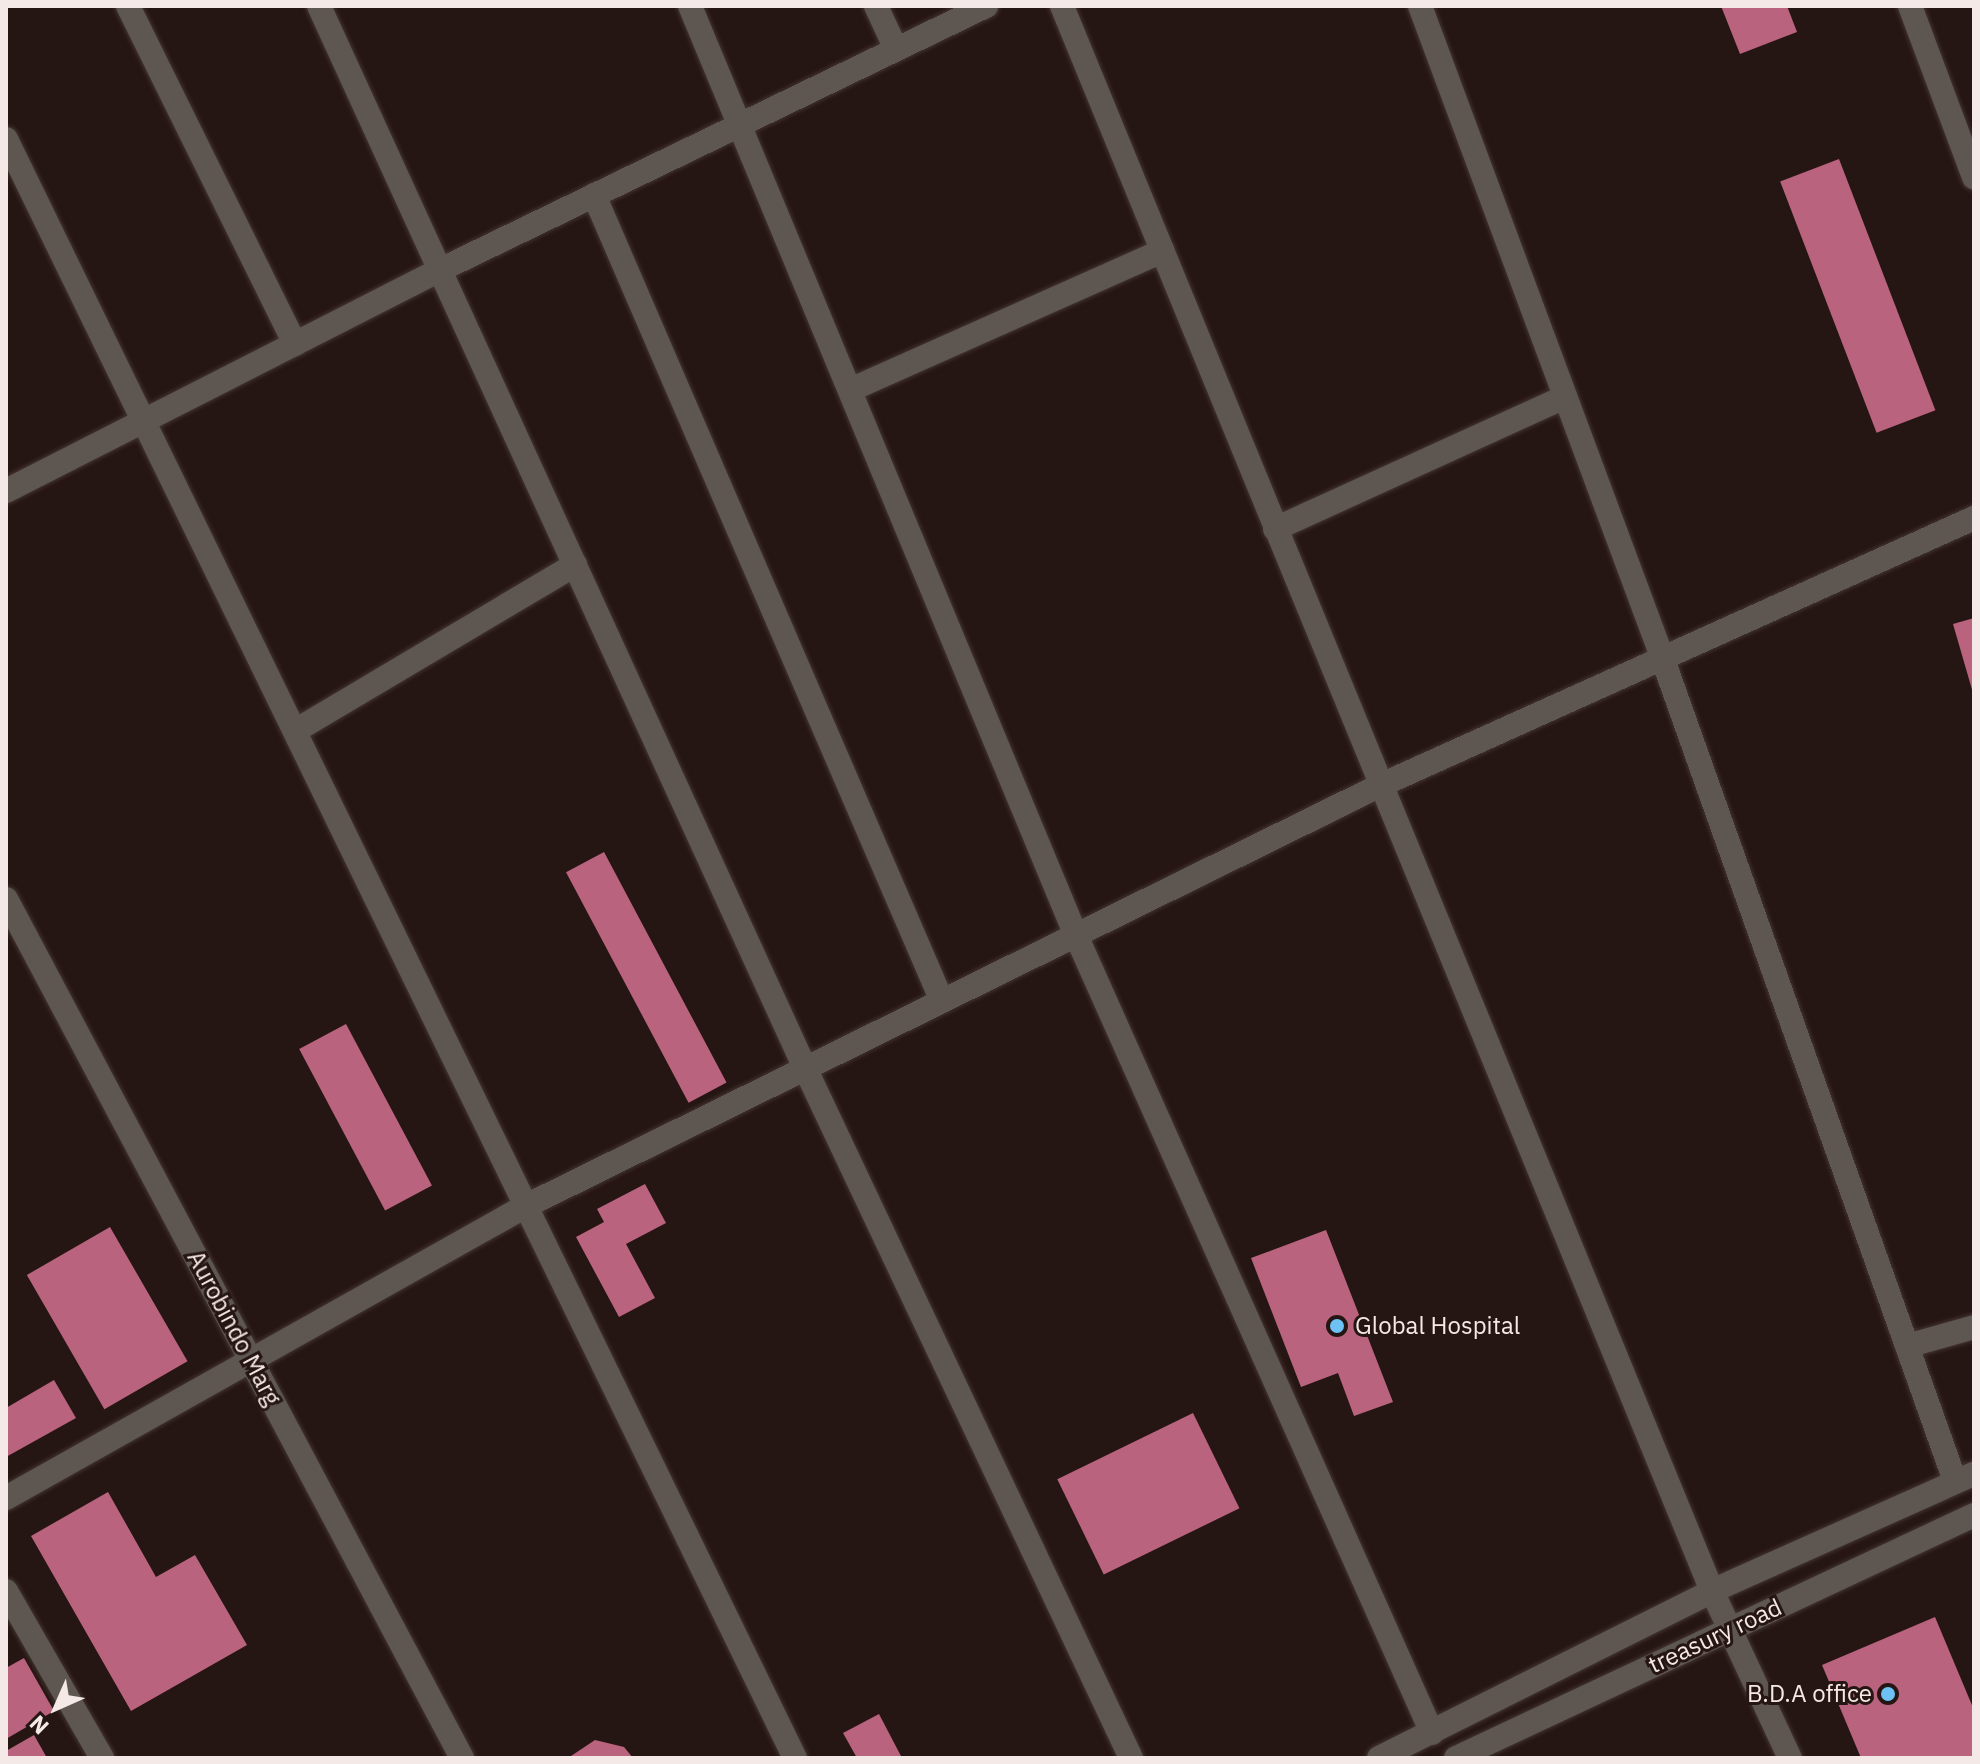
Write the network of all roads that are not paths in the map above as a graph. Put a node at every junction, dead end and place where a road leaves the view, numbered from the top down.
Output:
1 (128, 6) edge
2 (319, 6) edge
3 (690, 6) edge
4 (876, 6) edge
5 (986, 6) edge
6 (1062, 6) edge
7 (1420, 6) edge
8 (1910, 6) edge
9 (896, 49) junction
10 (740, 124) junction
11 (6, 139) edge
12 (1974, 177) edge
13 (594, 195) junction
14 (1162, 251) junction
15 (438, 271) junction
16 (295, 344) junction
17 (850, 390) junction
18 (1565, 397) junction
19 (146, 419) junction
20 (6, 491) edge
21 (1974, 518) edge
22 (1275, 529) junction
23 (575, 565) junction
24 (1661, 654) junction
25 (295, 731) junction
26 (1379, 786) junction
27 (6, 899) edge
28 (1075, 933) junction
29 (942, 1001) junction
30 (806, 1070) junction
31 (524, 1207) junction
32 (1974, 1327) edge
33 (1907, 1346) junction
34 (251, 1360) junction
35 (1965, 1477) edge
36 (6, 1498) edge
37 (1974, 1515) edge
38 (6, 1591) edge
39 (1712, 1591) junction
40 (1730, 1629) junction
41 (1432, 1733) junction
42 (102, 1758) edge
43 (462, 1758) edge
44 (795, 1758) edge
45 (1131, 1758) edge
46 (1379, 1758) edge
47 (1456, 1758) edge
48 (1790, 1758) edge

1 - 16 street
2 - 15 street
3 - 10 street
4 - 9 street
5 - 9 street
6 - 14 street
7 - 18 street
8 - 12 street
9 - 10 street
10 - 13 street
10 - 17 street
11 - 19 street
13 - 15 street
13 - 29 street
14 - 17 street
14 - 22 street
15 - 16 street
15 - 23 street
16 - 19 street
17 - 28 street
18 - 22 street
18 - 24 street
19 - 20 street
19 - 25 street
21 - 24 street
22 - 26 street
23 - 25 street
23 - 30 street
24 - 26 street
24 - 33 street
25 - 31 street
26 - 28 street
26 - 39 street
27 - 34 street, Aurobindo Marg
28 - 29 street
28 - 41 street
29 - 30 street
30 - 31 street
30 - 45 street
31 - 34 street
31 - 44 street
32 - 33 street
33 - 35 street
34 - 36 street
34 - 43 street, Aurobindo Marg
35 - 39 street
37 - 40 street, treasury road
38 - 42 street
39 - 40 street
39 - 41 street
40 - 47 street, treasury road
40 - 48 street
41 - 46 street

